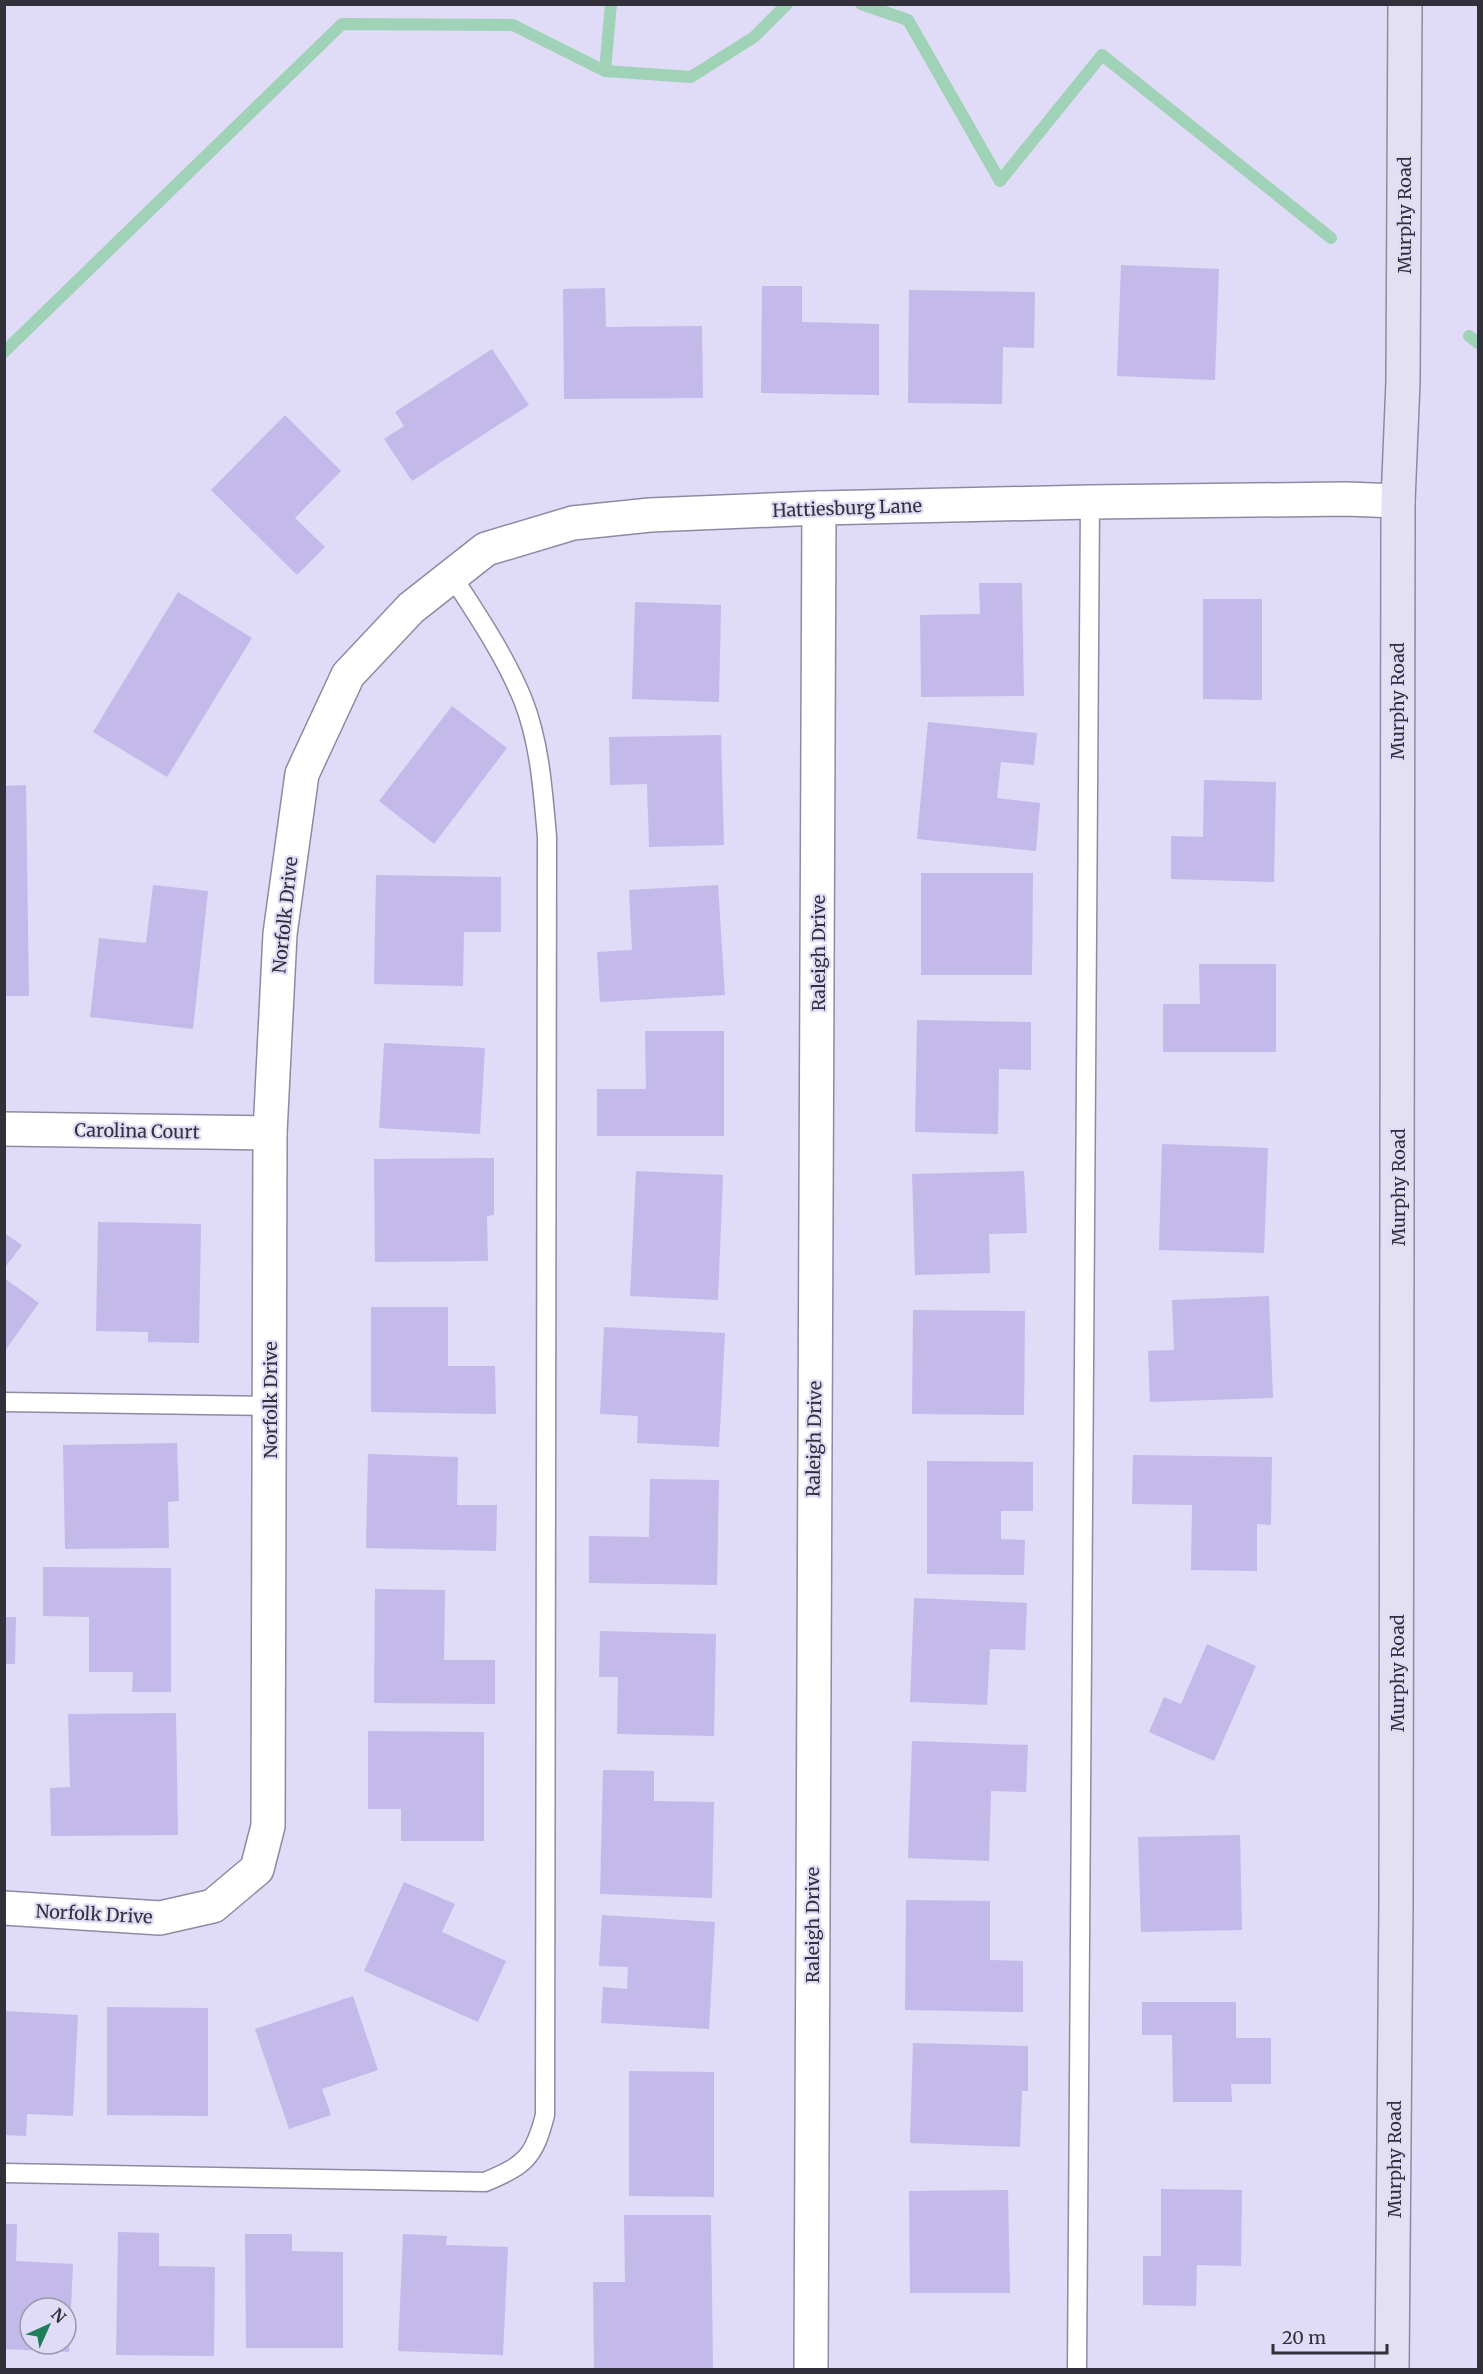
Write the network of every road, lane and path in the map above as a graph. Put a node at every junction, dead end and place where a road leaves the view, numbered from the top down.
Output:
1 (1405, 4) edge
2 (1398, 501) junction
3 (1090, 502) junction
4 (819, 508) junction
5 (452, 576) junction
6 (348, 675) joint
7 (4, 1129) edge
8 (270, 1133) junction
9 (4, 1402) edge
10 (270, 1406) junction
11 (4, 1908) edge
12 (4, 2173) edge
13 (811, 2370) edge
14 (1077, 2370) edge
15 (1392, 2370) edge

1 - 2 main road, Murphy Road
2 - 3 street, Hattiesburg Lane
2 - 15 main road, Murphy Road
3 - 4 street, Hattiesburg Lane
3 - 14 lane
4 - 5 street, Hattiesburg Lane
4 - 13 street, Raleigh Drive
5 - 6 street, Hattiesburg Lane
5 - 12 lane
6 - 8 street, Norfolk Drive
7 - 8 street, Carolina Court
8 - 10 street, Norfolk Drive
9 - 10 lane
10 - 11 street, Norfolk Drive

